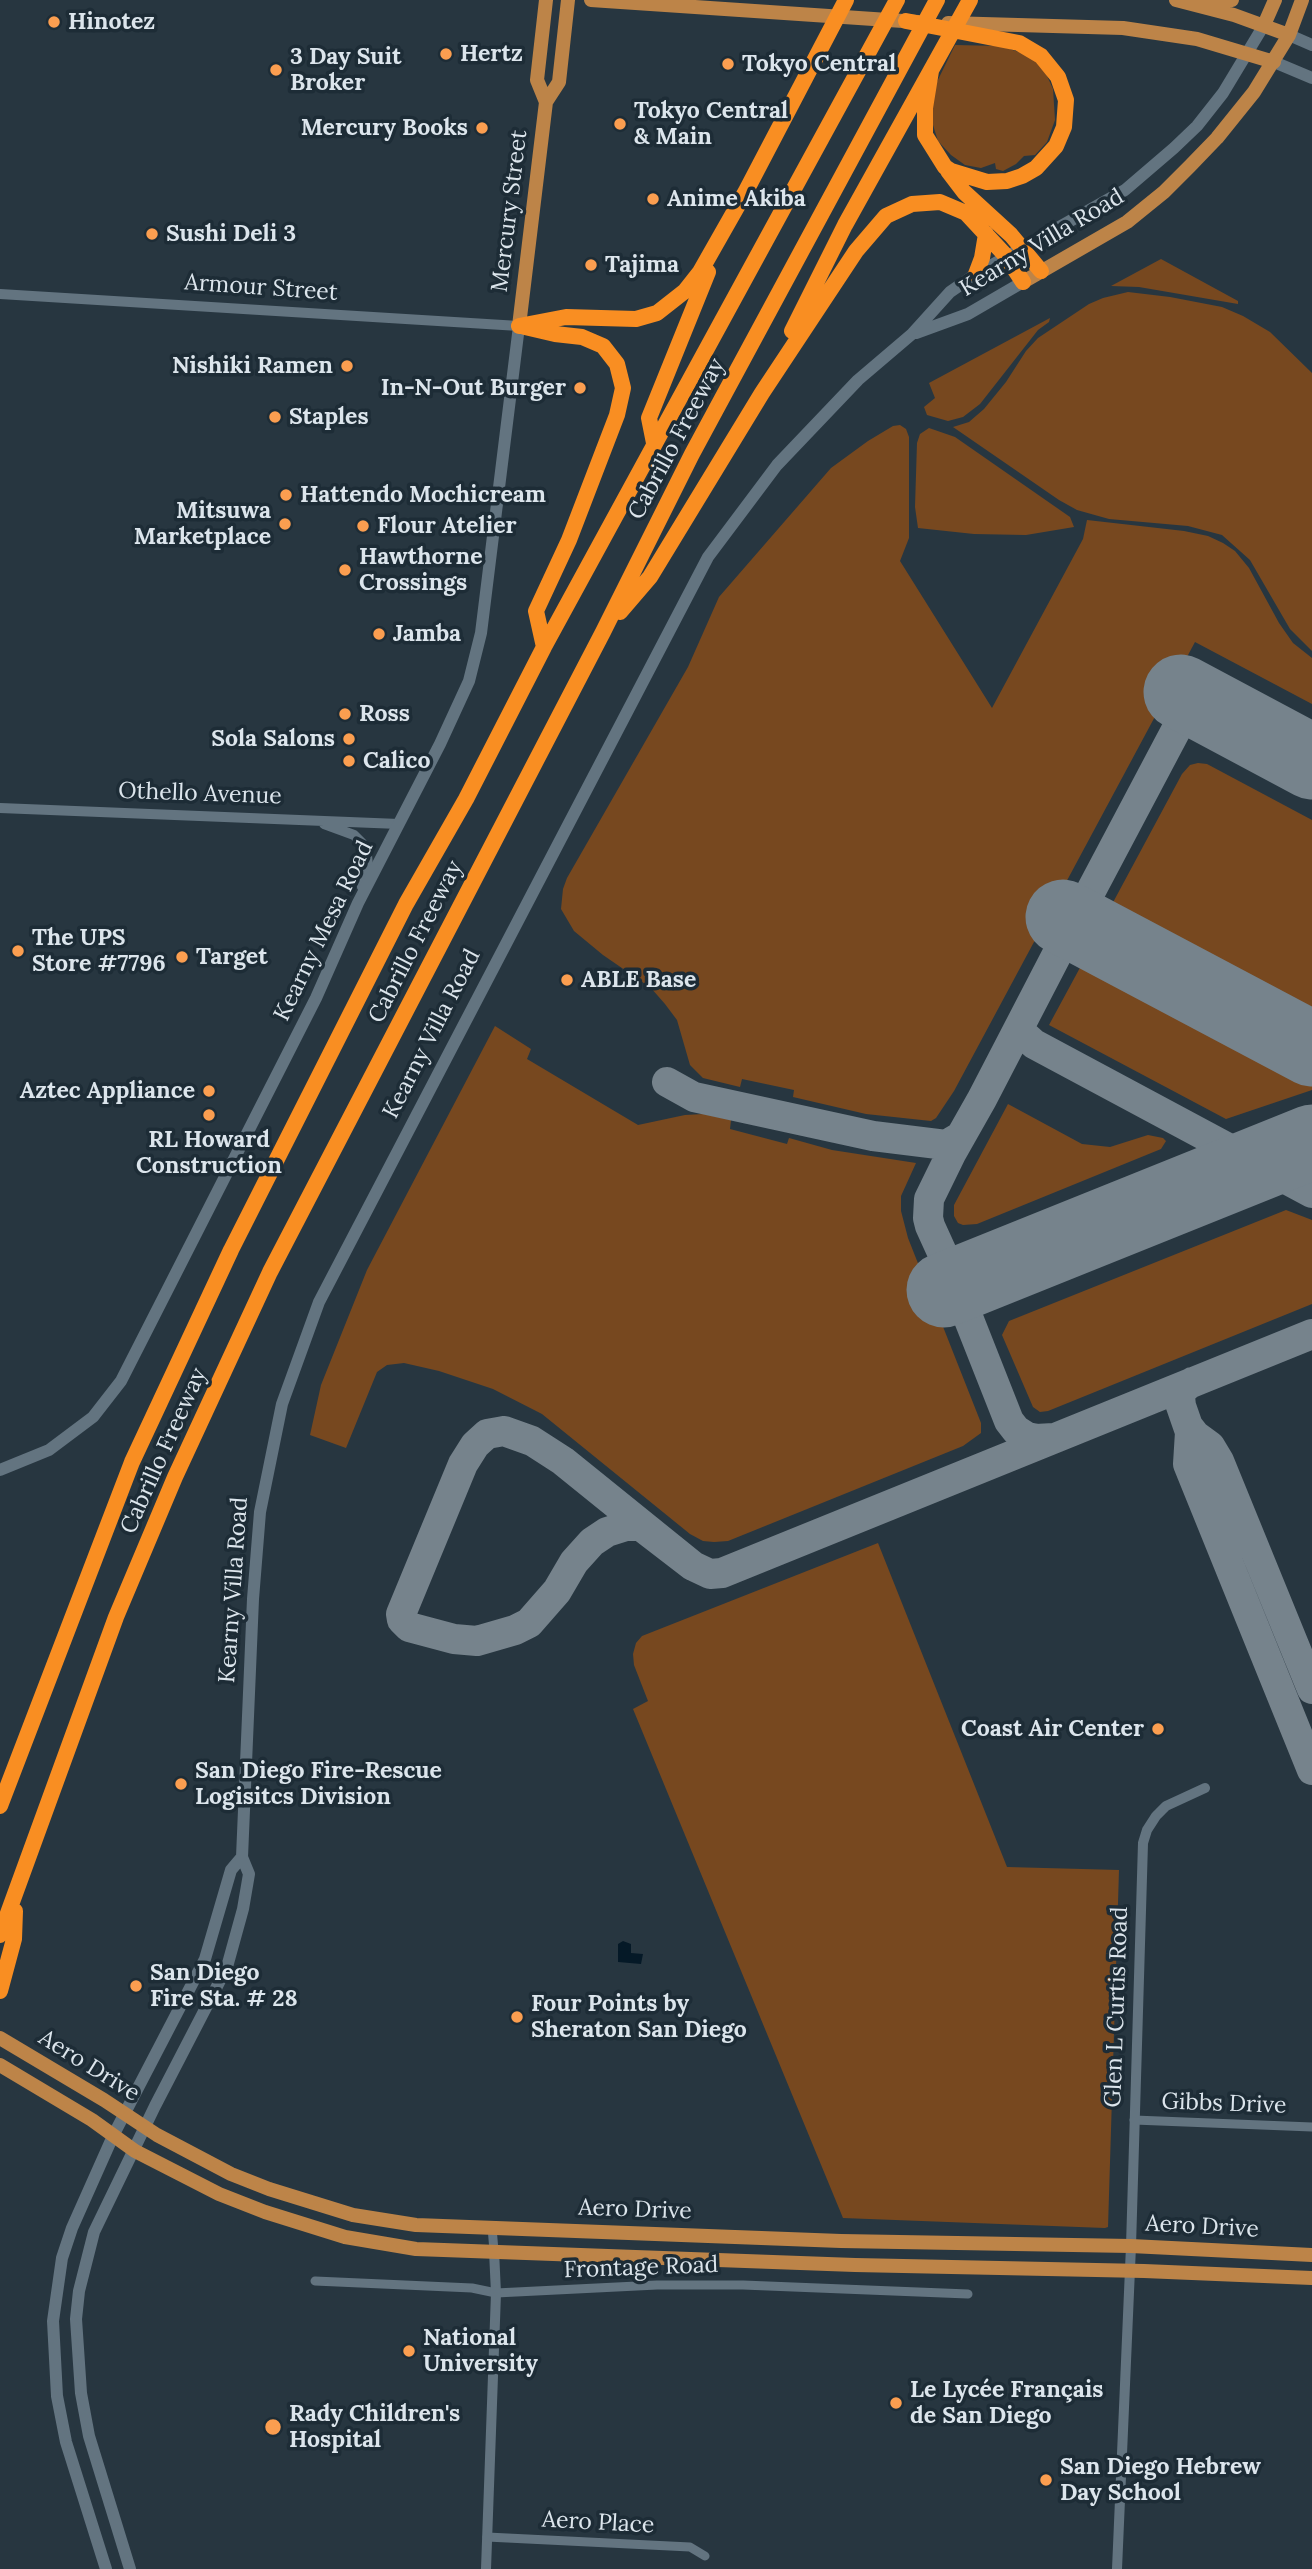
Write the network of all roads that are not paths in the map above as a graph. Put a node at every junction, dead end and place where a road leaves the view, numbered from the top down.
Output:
1 (546, 0) edge
2 (568, 0) edge
3 (591, 0) edge
4 (846, 0) edge
5 (897, 0) edge
6 (937, 0) edge
7 (970, 0) edge
8 (1176, 0) edge
9 (1232, 0) edge
10 (1275, 0) edge
11 (1302, 0) edge
12 (1193, 3) junction
13 (906, 21) joint
14 (1264, 25) junction
15 (987, 31) junction
16 (1289, 35) junction
17 (1312, 45) edge
18 (1248, 53) junction
19 (1274, 62) junction
20 (931, 71) junction
21 (1312, 78) edge
22 (545, 102) junction
23 (945, 167) junction
24 (746, 191) junction
25 (986, 234) junction
26 (1014, 252) junction
27 (1041, 271) junction
28 (976, 274) junction
29 (1023, 282) junction
30 (0, 294) edge
31 (519, 326) junction
32 (912, 334) junction
33 (762, 393) junction
34 (654, 443) junction
35 (603, 632) junction
36 (544, 647) junction
37 (0, 808) edge
38 (301, 818) junction
39 (399, 824) junction
40 (358, 903) junction
41 (0, 1470) edge
42 (1206, 1788) dead end
43 (0, 1806) edge
44 (242, 1857) junction
45 (15, 1894) junction
46 (0, 1935) edge
47 (0, 1990) edge
48 (5, 2041) edge
49 (0, 2064) edge
50 (124, 2114) junction
51 (1134, 2120) junction
52 (1312, 2127) edge
53 (145, 2128) junction
54 (113, 2136) junction
55 (135, 2151) junction
56 (492, 2227) junction
57 (494, 2251) junction
58 (1312, 2255) edge
59 (1130, 2259) junction
60 (1312, 2278) edge
61 (315, 2281) dead end
62 (496, 2292) junction
63 (968, 2294) dead end
64 (487, 2537) junction
65 (705, 2556) dead end
66 (106, 2569) edge
67 (130, 2569) edge
68 (486, 2569) edge
69 (1116, 2569) edge

1 - 22 main road, Mercury Street
2 - 22 main road, Mercury Street
3 - 13 main road
4 - 24 highway
5 - 34 highway, Cabrillo Freeway
6 - 35 highway, Cabrillo Freeway
7 - 20 highway
8 - 12 main road
9 - 12 main road
10 - 14 main road, Kearny Villa Road
11 - 16 main road, Kearny Villa Road
12 - 14 main road
13 - 15 highway
14 - 16 main road
14 - 18 main road, Kearny Villa Road
15 - 18 main road
15 - 23 highway
16 - 17 main road
16 - 19 main road, Kearny Villa Road
18 - 19 main road
18 - 26 main road, Kearny Villa Road
19 - 21 main road
19 - 27 main road, Kearny Villa Road
20 - 23 highway
20 - 33 highway
22 - 31 main road, Mercury Street
23 - 26 highway
24 - 31 highway
24 - 34 highway
25 - 26 highway
25 - 28 highway
25 - 33 highway
26 - 27 highway
26 - 28 main road, Kearny Villa Road
26 - 29 highway
27 - 29 main road, Kearny Villa Road
28 - 32 main road, Kearny Villa Road
29 - 32 main road, Kearny Villa Road
30 - 31 street, Armour Street
31 - 36 highway
31 - 39 main road, Kearny Mesa Road
32 - 44 main road, Kearny Villa Road
33 - 35 highway
34 - 36 highway, Cabrillo Freeway
35 - 45 highway, Cabrillo Freeway
36 - 43 highway, Cabrillo Freeway
37 - 38 street, Othello Avenue
38 - 39 street, Othello Avenue
38 - 40 street
39 - 40 main road, Kearny Mesa Road
40 - 41 main road, Kearny Mesa Road
42 - 51 street, Glen L Curtis Road
44 - 50 main road, Kearny Villa Road
44 - 53 main road, Kearny Villa Road
45 - 46 highway, Cabrillo Freeway
45 - 47 highway
48 - 50 main road, Aero Drive
49 - 54 main road, Aero Drive
50 - 53 main road, Aero Drive
50 - 54 main road, Kearny Villa Road
51 - 52 street, Gibbs Drive
51 - 59 street, Glen L Curtis Road
53 - 55 main road, Kearny Villa Road
53 - 56 main road, Aero Drive
54 - 55 main road, Aero Drive
54 - 66 main road, Kearny Villa Road
55 - 57 main road, Aero Drive
55 - 67 main road, Kearny Villa Road
56 - 57 street
56 - 59 main road, Aero Drive
57 - 59 main road, Aero Drive
57 - 62 street
58 - 59 main road, Aero Drive
59 - 60 main road, Aero Drive
59 - 69 street, Glen L Curtis Road
61 - 62 street, Frontage Road
62 - 63 street, Frontage Road
62 - 64 street
64 - 65 street, Aero Place
64 - 68 street

